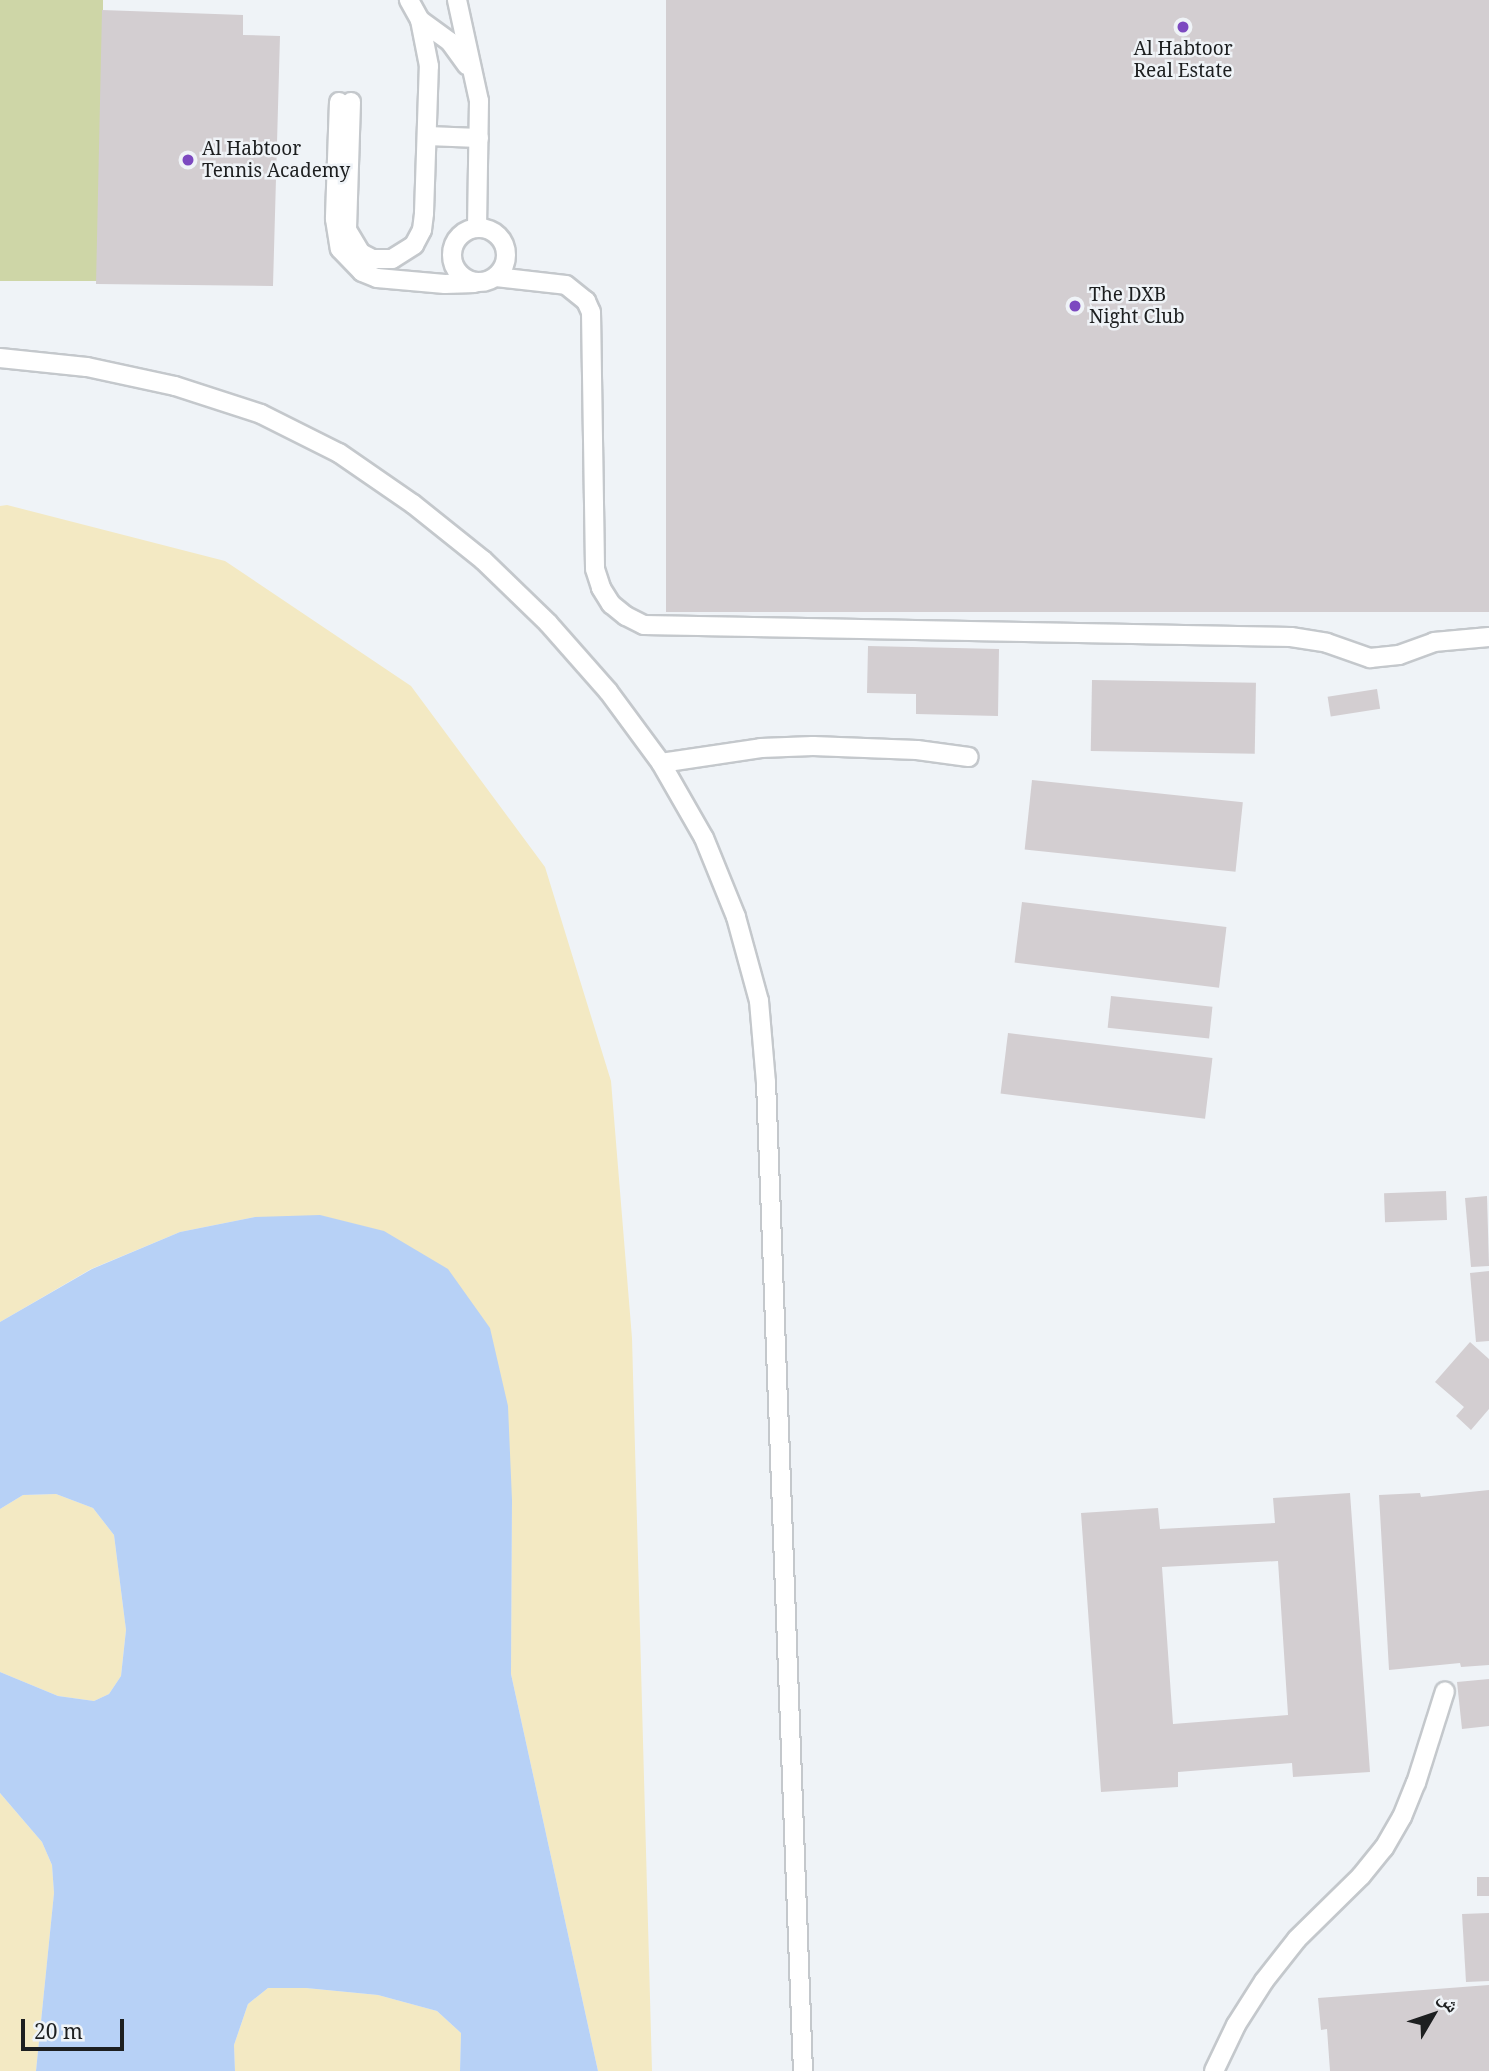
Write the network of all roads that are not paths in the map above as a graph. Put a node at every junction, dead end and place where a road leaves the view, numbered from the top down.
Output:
1 (409, 0) edge
2 (457, 0) edge
3 (420, 20) junction
4 (472, 74) junction
5 (427, 136) junction
6 (479, 138) junction
7 (477, 228) junction
8 (496, 277) junction
9 (475, 283) junction
10 (0, 358) edge
11 (1489, 637) edge
12 (969, 757) dead end
13 (661, 763) junction
14 (1445, 1691) dead end
15 (803, 2071) edge
16 (1214, 2071) edge

1 - 3 lane
2 - 4 lane
3 - 4 lane
3 - 5 lane
4 - 6 lane
5 - 6 lane
5 - 9 lane
6 - 7 lane
7 - 8 lane
7 - 9 lane
8 - 9 lane
8 - 11 lane
10 - 13 lane
12 - 13 lane
13 - 15 lane
14 - 16 lane

